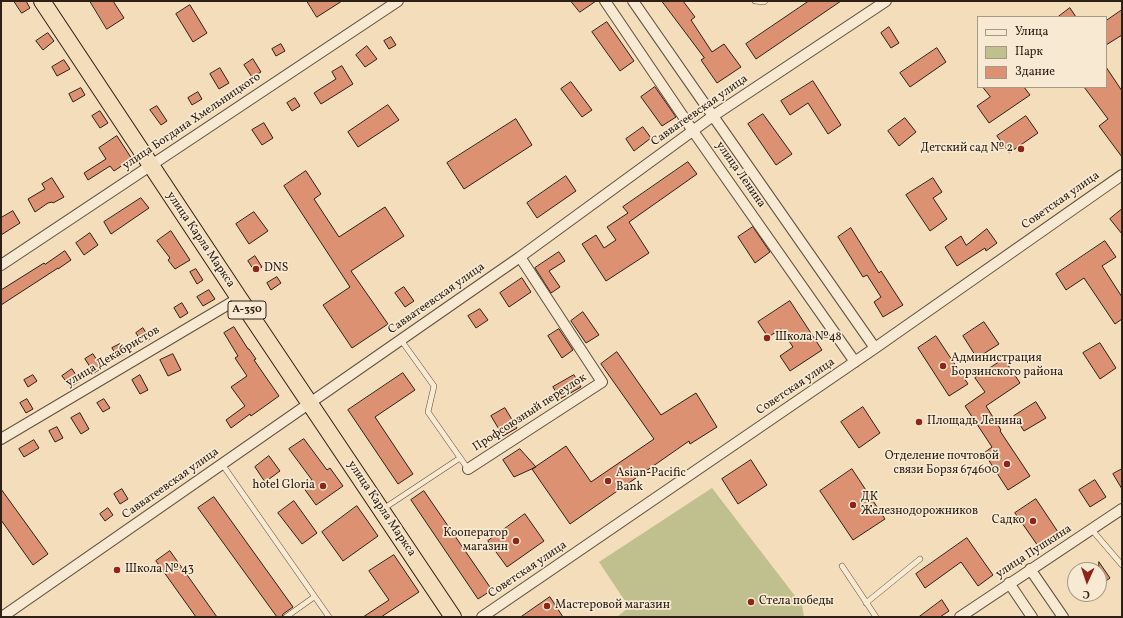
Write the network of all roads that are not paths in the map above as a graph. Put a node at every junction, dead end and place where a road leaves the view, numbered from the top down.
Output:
1 (42, 1) edge
2 (398, 1) edge
3 (605, 1) edge
4 (634, 1) edge
5 (755, 1) edge
6 (765, 1) edge
7 (886, 1) edge
8 (712, 116) junction
9 (693, 131) junction
10 (150, 166) junction
11 (1122, 175) edge
12 (520, 257) junction
13 (1, 265) edge
14 (239, 298) junction
15 (401, 340) junction
16 (875, 348) junction
17 (855, 362) junction
18 (309, 403) junction
19 (1, 439) edge
20 (460, 458) junction
21 (222, 464) junction
22 (468, 470) joint
23 (1122, 509) edge
24 (382, 510) junction
25 (1092, 530) junction
26 (920, 559) dead end
27 (1122, 565) edge
28 (842, 566) dead end
29 (1030, 569) junction
30 (1009, 583) junction
31 (314, 597) junction
32 (866, 603) junction
33 (2, 617) edge
34 (286, 617) edge
35 (329, 617) edge
36 (454, 617) edge
37 (482, 617) edge
38 (876, 617) edge
39 (960, 617) edge
40 (1032, 617) edge
41 (1063, 617) edge

1 - 10 highway, улица Карла Маркса / А-350
2 - 10 street, улица Богдана Хмельницкого
3 - 9 street, улица Ленина
4 - 8 street, улица Ленина
5 - 6 lane
7 - 8 street, Савватеевская улица
8 - 9 street, Савватеевская улица
8 - 16 street, улица Ленина
9 - 12 street, Савватеевская улица
9 - 17 street, улица Ленина
10 - 13 street, улица Богдана Хмельницкого
10 - 14 highway, улица Карла Маркса / А-350
11 - 16 street, Советская улица
12 - 15 street, Савватеевская улица
12 - 22 street, Профсоюзный переулок
14 - 18 highway, улица Карла Маркса / А-350
14 - 19 street, улица Декабристов
15 - 18 street, Савватеевская улица
15 - 20 lane
16 - 17 street, Советская улица
17 - 37 street, Советская улица
18 - 21 street, Савватеевская улица
18 - 24 highway, улица Карла Маркса / А-350
20 - 22 lane
20 - 24 lane
21 - 31 lane
21 - 33 street, Савватеевская улица
23 - 25 street, улица Пушкина
24 - 36 highway, улица Карла Маркса / А-350
25 - 27 lane
25 - 29 street, улица Пушкина
26 - 32 lane
28 - 32 lane
29 - 30 street, улица Пушкина
29 - 41 street
30 - 39 street, улица Пушкина
30 - 40 street
31 - 34 lane
31 - 35 lane
32 - 38 lane

